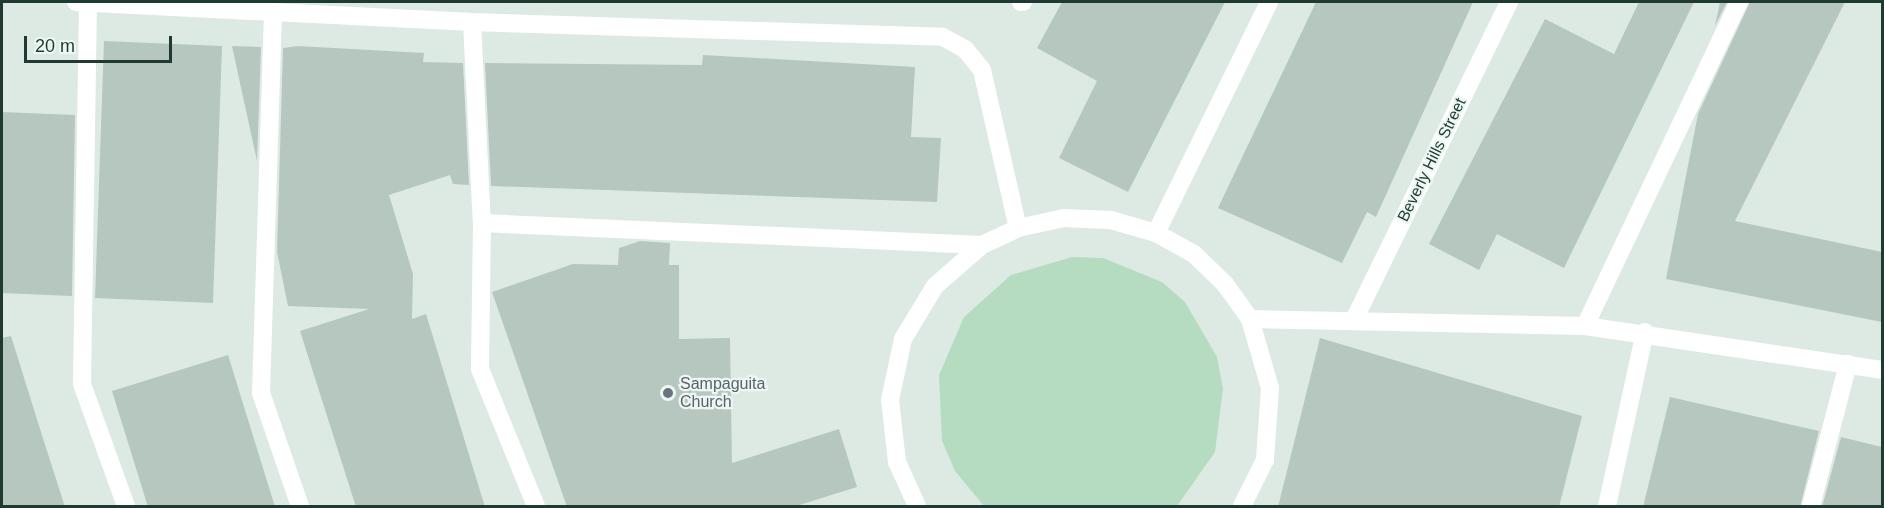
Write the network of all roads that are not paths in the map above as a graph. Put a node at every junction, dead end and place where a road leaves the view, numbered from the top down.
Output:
1 (76, 2) edge
2 (88, 2) edge
3 (1269, 2) edge
4 (1509, 2) edge
5 (1739, 2) edge
6 (273, 12) junction
7 (472, 22) junction
8 (482, 224) junction
9 (1018, 228) junction
10 (1156, 233) junction
11 (982, 245) junction
12 (1355, 318) junction
13 (1250, 319) junction
14 (1586, 326) junction
15 (1645, 332) junction
16 (1848, 364) junction
17 (1882, 370) edge
18 (126, 507) edge
19 (300, 507) edge
20 (536, 507) edge
21 (917, 507) edge
22 (1242, 507) edge
23 (1607, 507) edge
24 (1811, 507) edge

1 - 2 street
2 - 6 street
2 - 18 street
3 - 10 street
4 - 12 street, Beverly Hills Street
5 - 14 street
6 - 7 street
6 - 19 street
7 - 8 street
7 - 9 street
8 - 11 street
8 - 20 street
9 - 10 street
9 - 11 street
10 - 13 street
11 - 21 street
12 - 13 street
12 - 14 street
13 - 22 street
14 - 15 street
15 - 16 street
15 - 23 street
16 - 17 street
16 - 24 street

